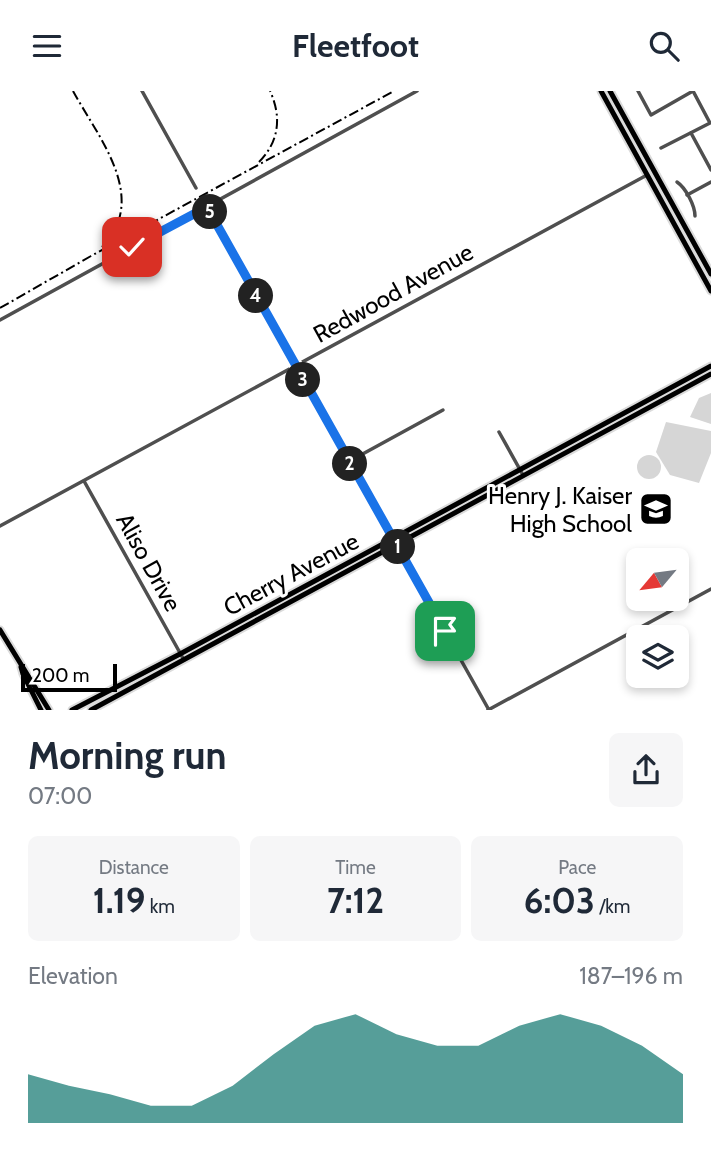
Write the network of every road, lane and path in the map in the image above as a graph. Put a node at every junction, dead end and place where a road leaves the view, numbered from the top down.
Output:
1 (142, 91) edge
2 (417, 91) edge
3 (601, 91) edge
4 (610, 91) edge
5 (638, 91) edge
6 (693, 91) edge
7 (710, 123) edge
8 (691, 133) junction
9 (661, 148) dead end
10 (709, 161) edge
11 (711, 170) edge
12 (655, 171) junction
13 (647, 175) junction
14 (677, 182) dead end
15 (711, 182) edge
16 (196, 188) dead end
17 (687, 195) junction
18 (207, 207) junction
19 (695, 216) dead end
20 (711, 274) edge
21 (711, 291) edge
22 (0, 320) edge
23 (711, 366) edge
24 (295, 367) junction
25 (711, 375) edge
26 (443, 410) dead end
27 (499, 432) dead end
28 (348, 462) junction
29 (521, 472) junction
30 (84, 481) junction
31 (0, 526) edge
32 (395, 542) junction
33 (711, 589) edge
34 (0, 630) edge
35 (182, 657) junction
36 (21, 667) junction
37 (41, 710) edge
38 (49, 710) edge
39 (72, 710) edge
40 (91, 710) edge
41 (489, 710) edge

1 - 16 street
2 - 18 street
3 - 13 main road
4 - 12 main road
5 - 6 street
6 - 7 street
7 - 8 street
8 - 9 street
8 - 10 street
10 - 11 street
12 - 13 street, Redwood Avenue
12 - 20 main road
13 - 21 main road
13 - 24 street, Redwood Avenue
14 - 17 street
15 - 17 street
17 - 19 street
18 - 22 street
18 - 24 street
23 - 29 main road, Cherry Avenue
24 - 28 street
24 - 30 street, Redwood Avenue
25 - 29 main road, Cherry Avenue
26 - 28 street
27 - 29 street
28 - 32 street
29 - 32 main road, Cherry Avenue
30 - 31 street, Redwood Avenue
30 - 35 street, Aliso Drive
32 - 35 main road, Cherry Avenue
32 - 41 street
33 - 41 street
34 - 36 main road
35 - 39 main road, Cherry Avenue
35 - 40 main road, Cherry Avenue
36 - 37 main road
36 - 38 main road

